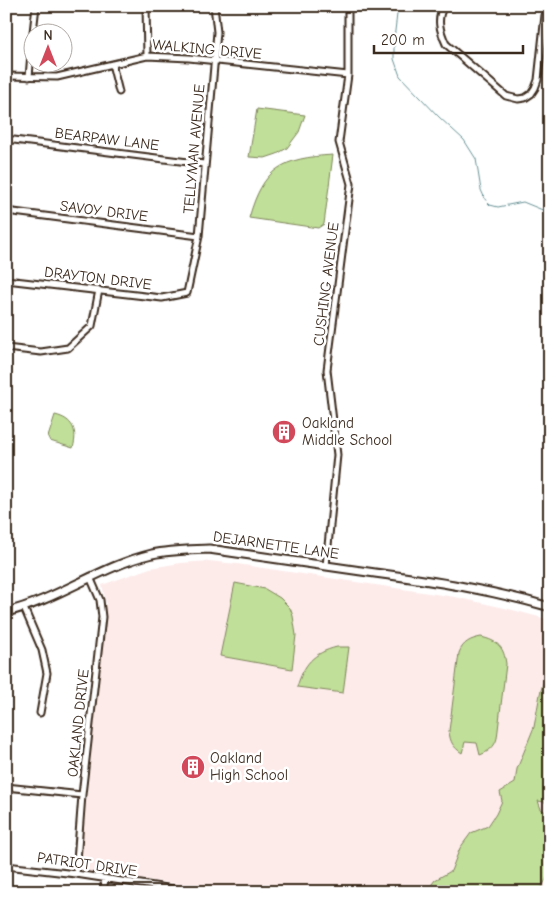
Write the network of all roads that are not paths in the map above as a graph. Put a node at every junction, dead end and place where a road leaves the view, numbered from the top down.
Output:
1 (36, 6) edge
2 (146, 6) edge
3 (214, 6) edge
4 (348, 6) edge
5 (444, 6) edge
6 (546, 6) edge
7 (34, 22) edge
8 (147, 56) junction
9 (214, 61) junction
10 (112, 64) junction
11 (29, 72) edge
12 (348, 75) junction
13 (6, 76) edge
14 (29, 77) junction
15 (119, 92) dead end
16 (6, 139) edge
17 (204, 164) junction
18 (6, 211) edge
19 (199, 236) junction
20 (6, 280) edge
21 (99, 290) junction
22 (187, 293) joint
23 (6, 348) edge
24 (326, 566) junction
25 (90, 577) junction
26 (550, 607) edge
27 (24, 608) junction
28 (6, 612) edge
29 (40, 713) dead end
30 (6, 787) edge
31 (82, 795) junction
32 (6, 866) edge
33 (76, 874) junction
34 (105, 879) junction
35 (182, 891) edge
36 (103, 892) edge
37 (194, 892) edge

1 - 7 street
2 - 8 street
3 - 9 street, TELLYMAN AVENUE
4 - 12 street, CUSHING AVENUE
5 - 6 street
8 - 9 street, WALKING DRIVE
8 - 10 street, WALKING DRIVE
9 - 12 street, WALKING DRIVE
9 - 17 street, TELLYMAN AVENUE
10 - 14 street, WALKING DRIVE
10 - 15 street
11 - 14 street
12 - 24 street, CUSHING AVENUE
13 - 14 street, WALKING DRIVE
16 - 17 street, BEARPAW LANE
17 - 19 street, TELLYMAN AVENUE
18 - 19 street, SAVOY DRIVE
19 - 22 street, TELLYMAN AVENUE
20 - 21 street, DRAYTON DRIVE
21 - 22 street, DRAYTON DRIVE
21 - 23 street
24 - 25 main road, DEJARNETTE LANE
24 - 26 main road, DEJARNETTE LANE
25 - 27 main road, DEJARNETTE LANE
25 - 31 street, OAKLAND DRIVE
27 - 28 main road, DEJARNETTE LANE
27 - 29 street
30 - 31 street
31 - 33 street, OAKLAND DRIVE
32 - 33 street, PATRIOT DRIVE
33 - 34 street, PATRIOT DRIVE
34 - 35 street, PATRIOT DRIVE
34 - 36 street
35 - 37 street, PATRIOT DRIVE

